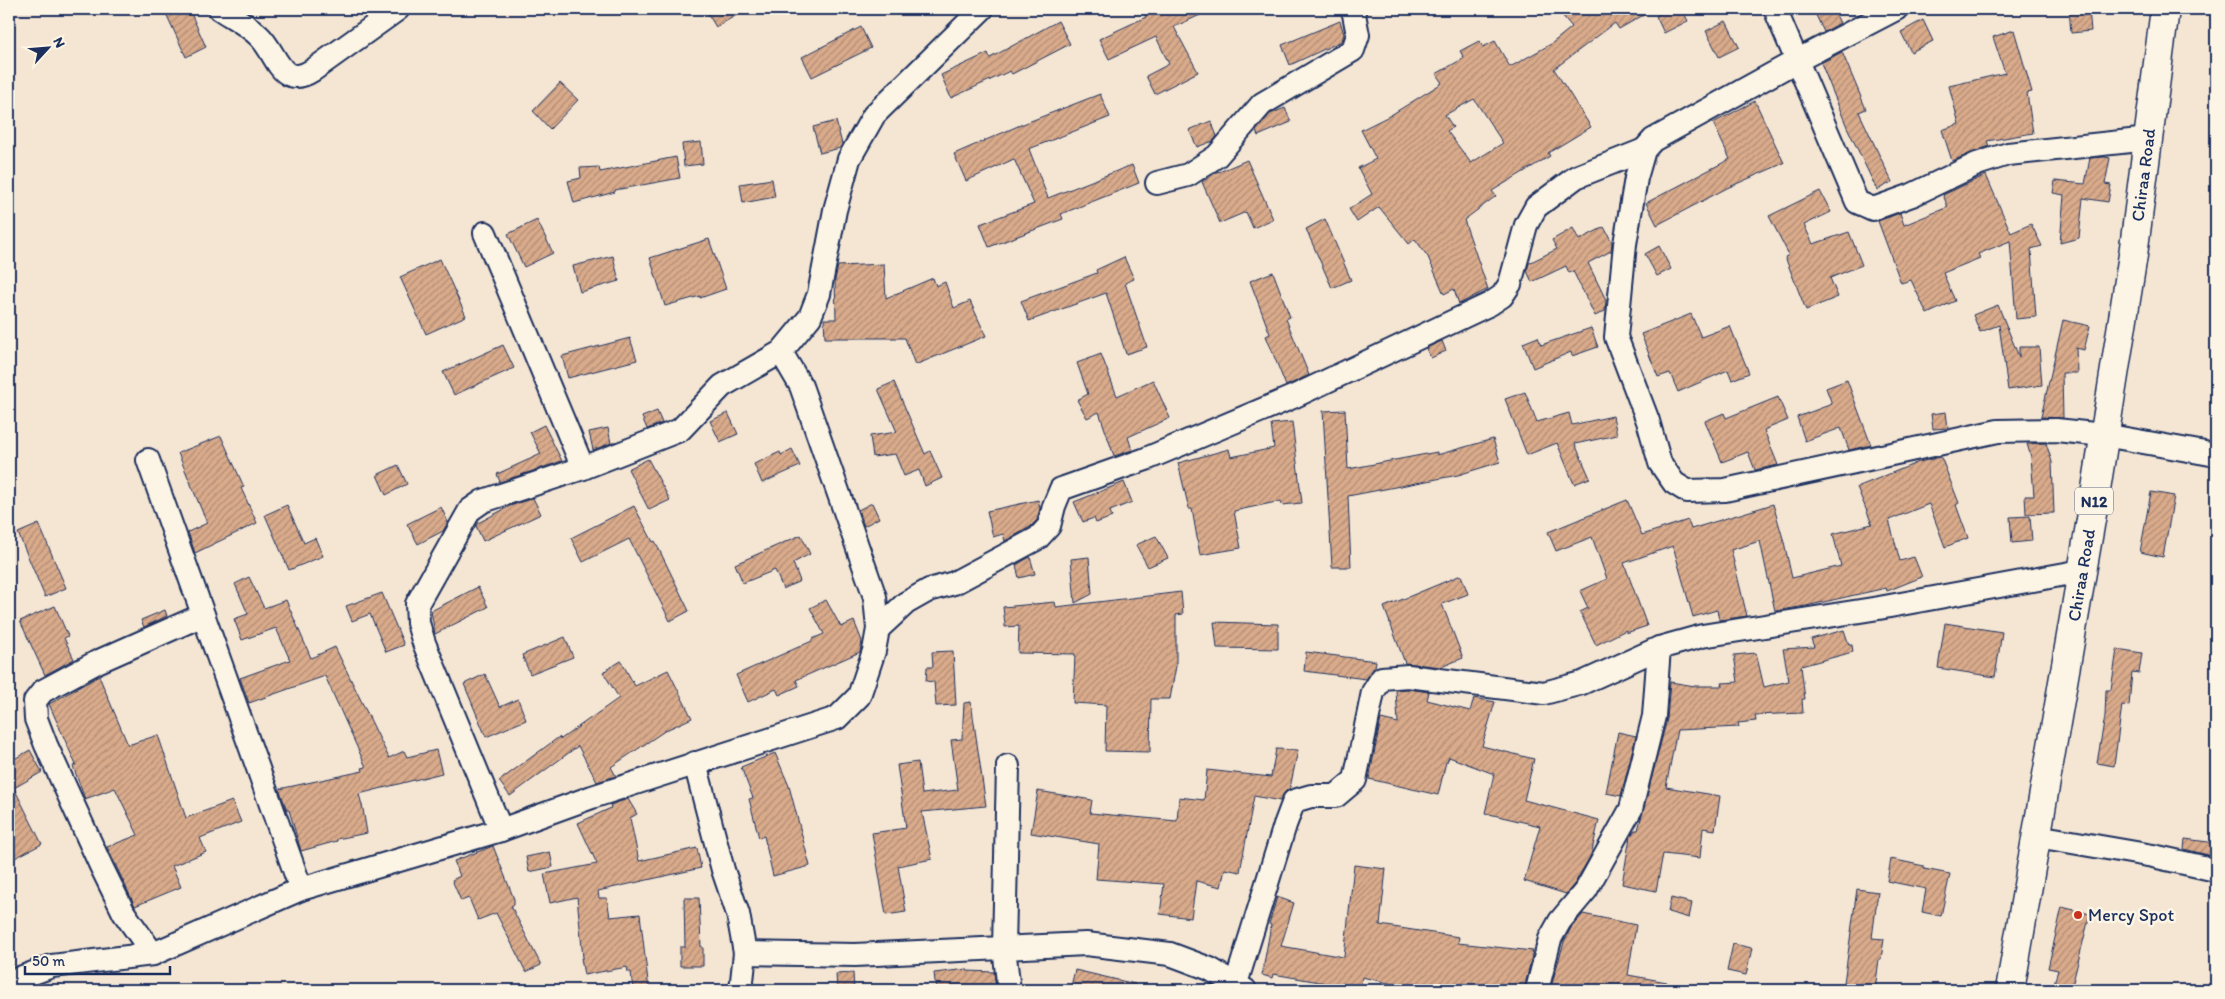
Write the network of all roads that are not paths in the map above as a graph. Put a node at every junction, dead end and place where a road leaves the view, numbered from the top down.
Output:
1 (220, 9) edge
2 (398, 9) edge
3 (982, 9) edge
4 (1353, 9) edge
5 (1775, 9) edge
6 (1896, 9) edge
7 (2165, 9) edge
8 (1798, 60) junction
9 (2149, 139) junction
10 (1644, 150) junction
11 (1156, 183) dead end
12 (485, 233) dead end
13 (781, 352) junction
14 (2104, 435) junction
15 (2216, 455) edge
16 (148, 460) dead end
17 (583, 468) junction
18 (2082, 571) junction
19 (204, 615) junction
20 (878, 629) junction
21 (1659, 648) junction
22 (695, 763) junction
23 (1008, 766) dead end
24 (501, 830) junction
25 (2037, 836) junction
26 (2216, 870) edge
27 (301, 889) junction
28 (1004, 948) junction
29 (745, 953) junction
30 (153, 954) junction
31 (9, 982) edge
32 (1238, 988) edge
33 (741, 990) edge
34 (1009, 990) edge
35 (1537, 990) edge
36 (2010, 990) edge

1 - 2 street
3 - 13 street
4 - 11 street
5 - 8 street
6 - 8 street
7 - 9 highway, Chiraa Road / N12
8 - 9 street
8 - 10 street
9 - 14 highway, Chiraa Road / N12
10 - 14 street
10 - 20 street
12 - 17 street
13 - 17 street
13 - 20 street
14 - 15 street
14 - 18 highway, Chiraa Road / N12
16 - 19 street
17 - 24 street
18 - 21 street
18 - 25 highway, Chiraa Road / N12
19 - 27 street
19 - 30 street
20 - 22 street
21 - 32 street
21 - 35 street
22 - 24 street
22 - 29 street
23 - 28 street
24 - 27 street
25 - 26 street
25 - 36 highway, Chiraa Road / N12
27 - 30 street
28 - 29 street
28 - 32 street
28 - 34 street
29 - 33 street
30 - 31 street

